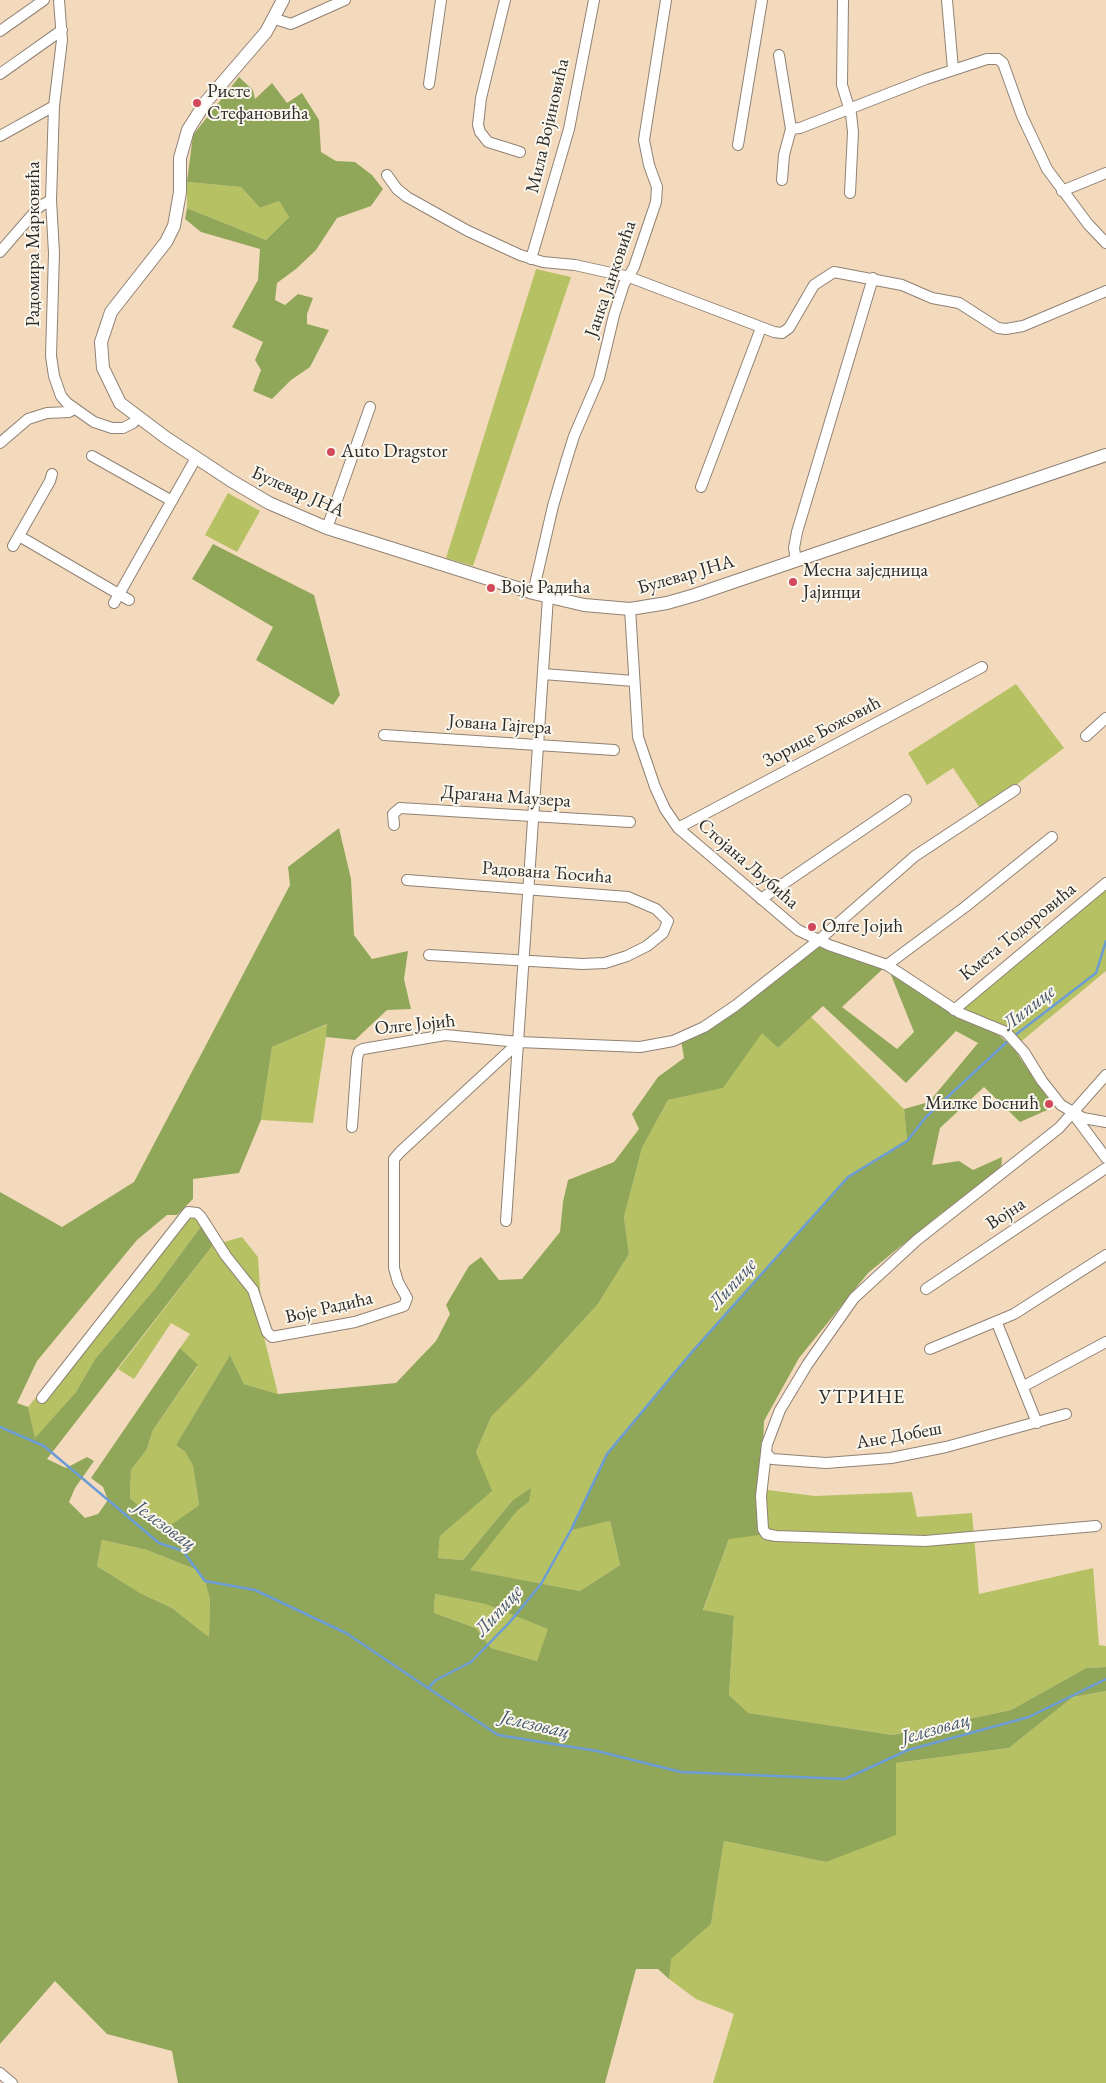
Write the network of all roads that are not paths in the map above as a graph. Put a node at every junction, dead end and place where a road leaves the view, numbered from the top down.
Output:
1 (44, 0) edge
2 (59, 0) edge
3 (284, 0) edge
4 (345, 0) edge
5 (441, 0) edge
6 (504, 0) edge
7 (594, 0) edge
8 (666, 0) edge
9 (762, 0) edge
10 (843, 0) edge
11 (947, 0) edge
12 (275, 19) junction
13 (62, 30) junction
14 (0, 32) edge
15 (779, 55) dead end
16 (953, 69) junction
17 (0, 74) edge
18 (429, 84) dead end
19 (54, 106) junction
20 (849, 107) junction
21 (791, 129) junction
22 (0, 136) edge
23 (738, 145) dead end
24 (520, 152) dead end
25 (387, 174) dead end
26 (1106, 174) edge
27 (782, 180) dead end
28 (1062, 191) junction
29 (850, 193) dead end
30 (51, 200) junction
31 (1106, 243) edge
32 (0, 252) edge
33 (531, 259) junction
34 (629, 277) junction
35 (873, 278) junction
36 (1106, 291) edge
37 (761, 328) junction
38 (370, 407) dead end
39 (74, 409) junction
40 (137, 418) junction
41 (0, 443) edge
42 (1106, 455) edge
43 (92, 456) dead end
44 (196, 458) junction
45 (52, 474) dead end
46 (702, 488) dead end
47 (172, 501) junction
48 (327, 528) junction
49 (19, 536) junction
50 (13, 546) dead end
51 (796, 561) junction
52 (533, 593) junction
53 (548, 597) junction
54 (117, 598) junction
55 (129, 600) dead end
56 (630, 609) junction
57 (982, 666) dead end
58 (543, 674) junction
59 (634, 681) junction
60 (1106, 718) edge
61 (384, 735) dead end
62 (1086, 736) dead end
63 (539, 745) junction
64 (614, 750) dead end
65 (1015, 790) dead end
66 (906, 800) dead end
67 (534, 817) junction
68 (630, 822) dead end
69 (394, 825) dead end
70 (678, 828) junction
71 (1052, 837) dead end
72 (407, 880) dead end
73 (1106, 884) edge
74 (530, 890) junction
75 (761, 899) junction
76 (819, 940) junction
77 (429, 955) dead end
78 (525, 961) junction
79 (887, 965) junction
80 (954, 1010) junction
81 (519, 1042) junction
82 (1106, 1076) edge
83 (1074, 1114) junction
84 (1106, 1122) edge
85 (352, 1127) dead end
86 (1106, 1158) edge
87 (1106, 1168) edge
88 (506, 1221) dead end
89 (1106, 1256) edge
90 (926, 1289) dead end
91 (997, 1323) junction
92 (1106, 1342) edge
93 (930, 1349) dead end
94 (1024, 1386) junction
95 (42, 1398) dead end
96 (1066, 1414) dead end
97 (1037, 1423) junction
98 (767, 1454) junction
99 (1096, 1526) dead end
100 (0, 2073) edge
101 (12, 2083) edge

1 - 14 street
2 - 13 street, Радомира Марковића
3 - 12 main road, Булевар ЈНА
4 - 12 street
5 - 18 street
6 - 24 street
7 - 33 street, Мила Војиновића
8 - 34 street, Јанка Јанковића
9 - 23 street
10 - 20 street
11 - 16 street
12 - 40 main road, Булевар ЈНА
13 - 17 street
13 - 19 street, Радомира Марковића
15 - 21 street
16 - 20 street
16 - 28 street
19 - 22 street
19 - 30 street, Радомира Марковића
20 - 21 street
20 - 29 street
21 - 27 street
25 - 33 street
26 - 28 street
28 - 31 street
30 - 32 street
30 - 39 street, Радомира Марковића
33 - 34 street
34 - 37 street
34 - 52 street, Јанка Јанковића
35 - 36 street
35 - 37 street
35 - 51 street
37 - 46 street
38 - 48 street
39 - 40 street, Радомира Марковића
39 - 41 street
40 - 44 main road, Булевар ЈНА
42 - 51 main road, Булевар ЈНА
43 - 47 street
44 - 47 street
44 - 48 main road, Булевар ЈНА
45 - 49 street
47 - 54 street
48 - 52 main road, Булевар ЈНА
49 - 50 street
49 - 54 street
51 - 56 main road, Булевар ЈНА
52 - 53 main road, Булевар ЈНА
53 - 56 main road, Булевар ЈНА
53 - 58 street
54 - 55 street
56 - 59 street, Стојана Љубића
57 - 70 street, Зорице Божовић
58 - 59 street
58 - 63 street
59 - 70 street, Стојана Љубића
60 - 62 street
61 - 63 street, Јована Гајгера
63 - 64 street, Јована Гајгера
63 - 67 street
65 - 76 street, Олге Јојић
66 - 75 street
67 - 68 street, Драгана Маузера
67 - 69 street, Драгана Маузера
67 - 74 street
70 - 75 street, Стојана Љубића
71 - 79 street
72 - 74 street, Радована Ћосића
73 - 80 street, Кмета Тодоровића
74 - 78 street
74 - 78 street, Радована Ћосића
75 - 76 street, Стојана Љубића
76 - 79 street, Стојана Љубића
76 - 81 street, Олге Јојић
77 - 78 street
78 - 81 street
79 - 80 street, Стојана Љубића
80 - 83 street, Стојана Љубића
81 - 85 street, Олге Јојић
81 - 88 street
81 - 95 street, Воје Радића
82 - 83 street
83 - 84 street, Стојана Љубића
83 - 86 street
83 - 98 street
87 - 90 street, Војна
89 - 91 street
91 - 93 street
91 - 94 street
92 - 94 street
94 - 97 street
96 - 97 street, Ане Добеш
97 - 98 street, Ане Добеш
98 - 99 street
100 - 101 street

